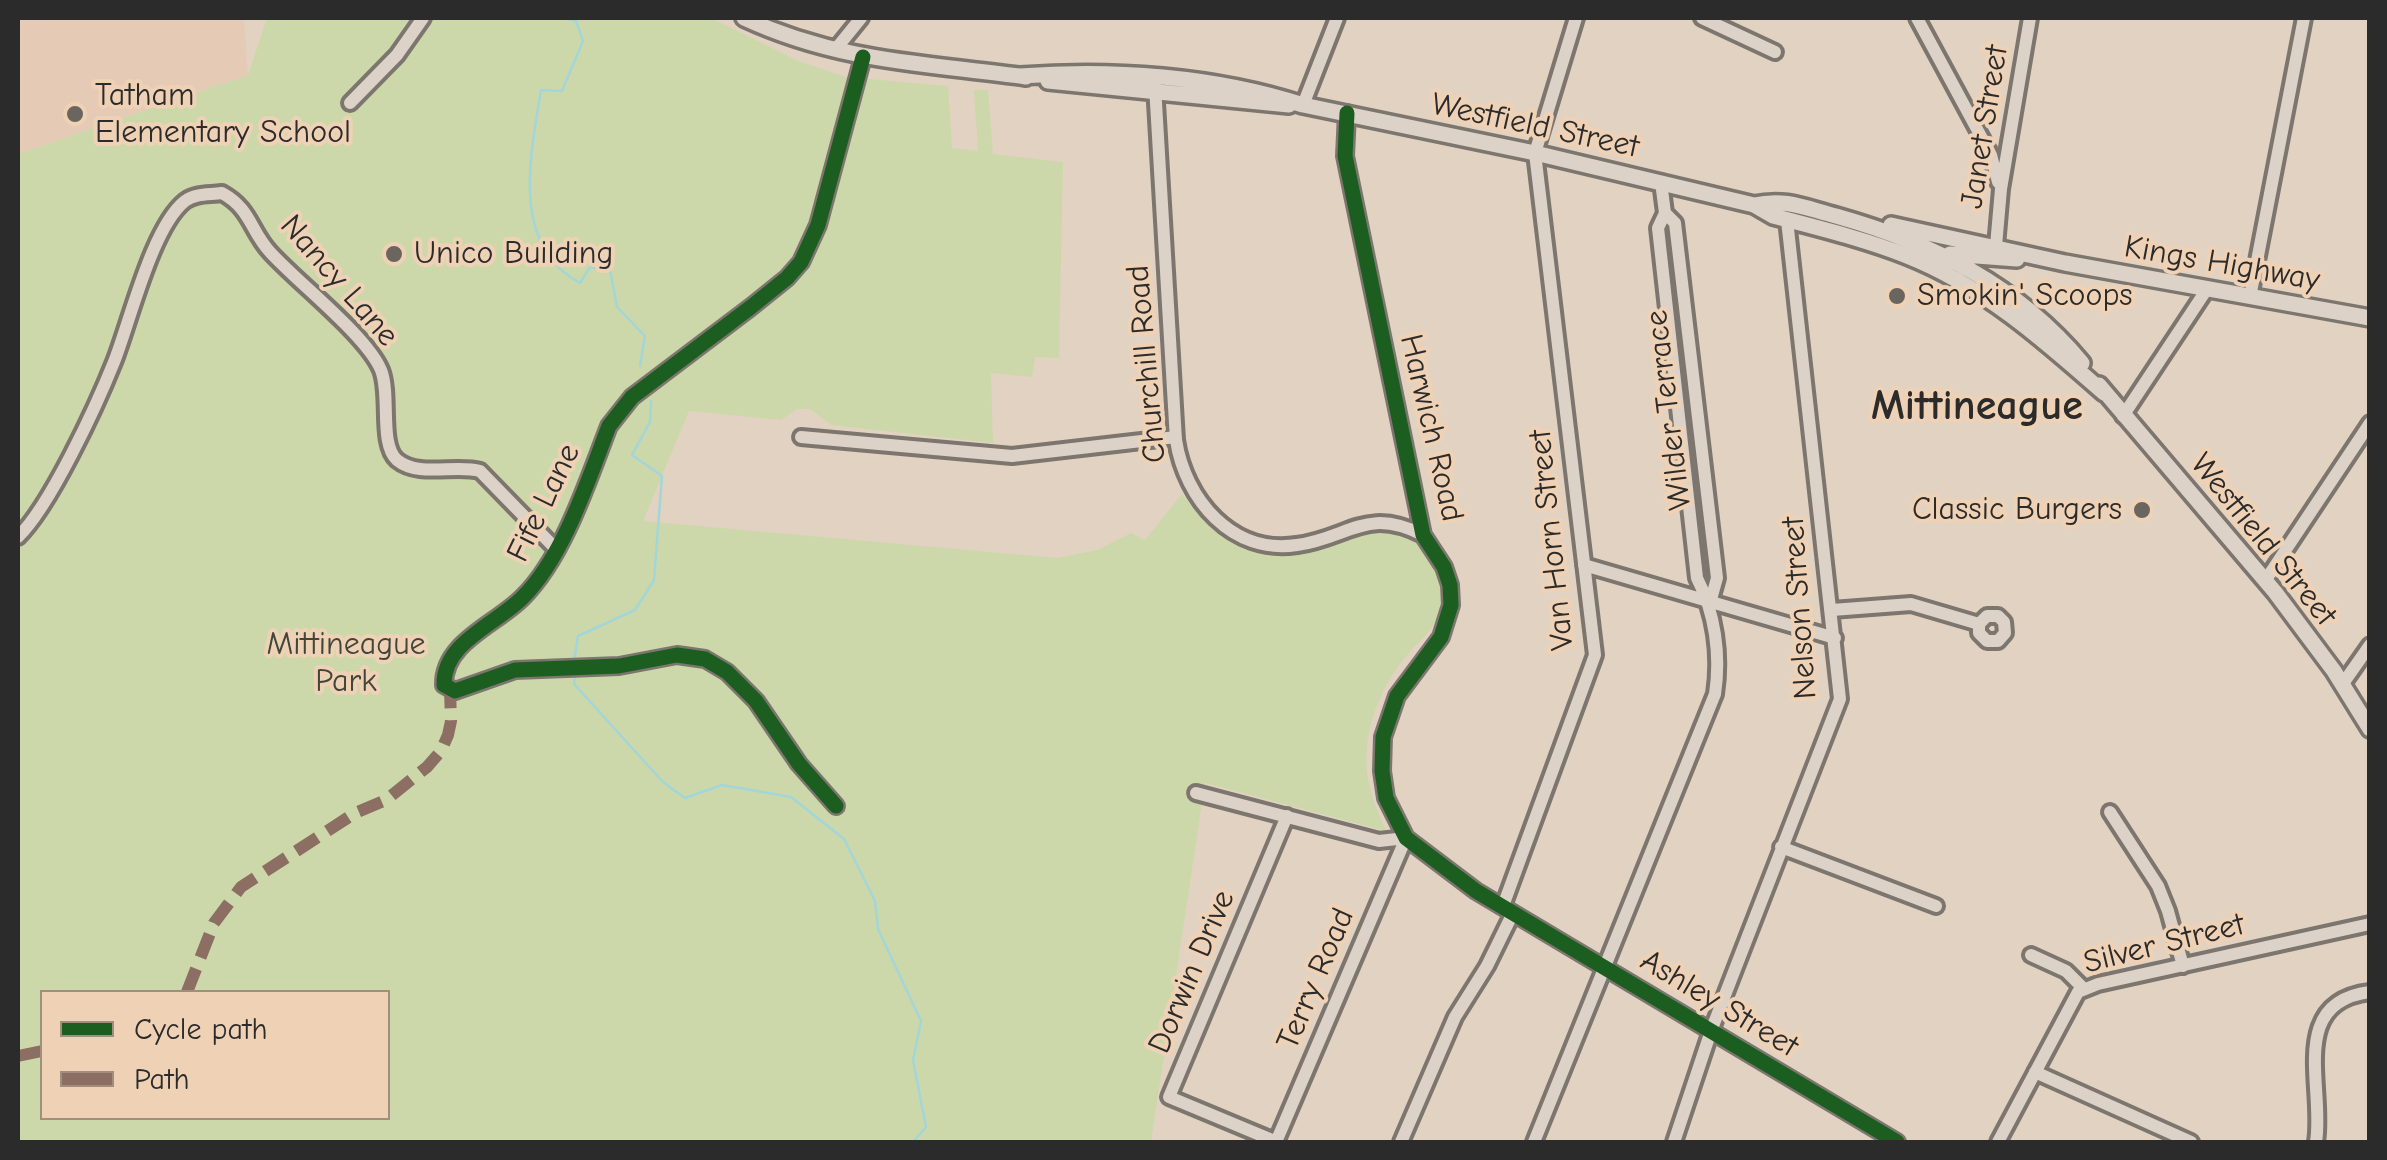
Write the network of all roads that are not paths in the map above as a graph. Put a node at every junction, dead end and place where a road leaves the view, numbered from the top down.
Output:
1 (423, 18) edge
2 (744, 18) edge
3 (861, 18) edge
4 (1337, 18) edge
5 (1576, 18) edge
6 (1702, 18) edge
7 (1918, 18) edge
8 (2030, 18) edge
9 (2304, 18) edge
10 (835, 50) junction
11 (1775, 52) dead end
12 (863, 57) junction
13 (1155, 86) junction
14 (350, 102) dead end
15 (1303, 105) junction
16 (1347, 113) junction
17 (1535, 154) junction
18 (1662, 182) junction
19 (1999, 200) junction
20 (1754, 205) junction
21 (1665, 214) junction
22 (1787, 220) junction
23 (1862, 224) junction
24 (1997, 252) junction
25 (1941, 254) junction
26 (2207, 289) junction
27 (2250, 297) junction
28 (2022, 304) junction
29 (2370, 318) edge
30 (1671, 338) junction
31 (1688, 338) junction
32 (2104, 393) junction
33 (2123, 416) junction
34 (2370, 424) edge
35 (801, 437) dead end
36 (1176, 438) junction
37 (1702, 458) junction
38 (1684, 461) junction
39 (1423, 535) junction
40 (18, 537) edge
41 (556, 548) junction
42 (1584, 566) junction
43 (2266, 581) junction
44 (1710, 603) junction
45 (1832, 610) junction
46 (1979, 624) dead end
47 (1835, 638) junction
48 (2370, 646) edge
49 (2342, 684) junction
50 (2370, 729) edge
51 (1196, 793) dead end
52 (836, 806) dead end
53 (2110, 812) dead end
54 (1287, 816) junction
55 (1406, 838) junction
56 (1781, 848) junction
57 (1936, 906) dead end
58 (1508, 910) junction
59 (2370, 924) edge
60 (2031, 955) dead end
61 (2183, 966) junction
62 (1604, 967) junction
63 (2084, 989) junction
64 (2370, 992) edge
65 (1711, 1031) junction
66 (2035, 1072) junction
67 (1874, 1129) junction
68 (1276, 1142) edge
69 (1401, 1142) edge
70 (1534, 1142) edge
71 (1674, 1142) edge
72 (1866, 1142) edge
73 (1897, 1142) edge
74 (1998, 1142) edge
75 (2191, 1142) edge
76 (2316, 1142) edge

1 - 14 street
2 - 10 main road, Westfield Street
3 - 10 street
4 - 15 street
5 - 17 street
6 - 11 street
7 - 19 street
8 - 19 street, Janet Street
9 - 27 street
10 - 12 main road, Westfield Street
12 - 13 main road, Westfield Street
12 - 41 street, Fife Lane
13 - 15 main road, Westfield Street
13 - 36 street, Churchill Road
15 - 16 main road, Westfield Street
16 - 17 main road, Westfield Street
16 - 39 street, Harwich Road
17 - 18 main road, Westfield Street
17 - 42 street, Van Horn Street
18 - 20 main road, Westfield Street
18 - 21 street, Wilder Terrace
19 - 24 street, Janet Street
20 - 22 main road, Westfield Street
20 - 23 main road, Westfield Street
21 - 30 street, Wilder Terrace
21 - 31 street, Wilder Terrace
22 - 32 main road, Westfield Street
22 - 45 street, Nelson Street
23 - 24 main road, Kings Highway
23 - 25 main road, Westfield Street
24 - 25 main road, Kings Highway
24 - 26 main road, Kings Highway
24 - 28 main road
25 - 28 main road, Westfield Street
26 - 27 main road, Kings Highway
26 - 33 street
27 - 29 main road, Kings Highway
28 - 32 main road, Westfield Street
30 - 31 street
30 - 38 street, Wilder Terrace
31 - 37 street, Wilder Terrace
32 - 33 main road, Westfield Street
33 - 43 main road, Westfield Street
34 - 43 street
35 - 36 street
36 - 39 street, Churchill Road
37 - 38 street
37 - 44 street, Wilder Terrace
38 - 44 street, Wilder Terrace
39 - 55 street, Harwich Road
40 - 41 street, Nancy Lane
41 - 52 street, Fife Lane
42 - 44 street
42 - 58 street, Van Horn Street
43 - 49 main road, Westfield Street
44 - 47 street
44 - 62 street, Wilder Terrace
45 - 46 street
45 - 47 street, Nelson Street
47 - 56 street, Nelson Street
48 - 49 street
49 - 50 main road, Westfield Street
51 - 54 street
53 - 61 street
54 - 55 street
54 - 68 street, Dorwin Drive
55 - 58 street, Harwich Road
55 - 68 street, Terry Road
56 - 57 street
56 - 65 street, Nelson Street
58 - 62 street, Ashley Street
58 - 69 street
59 - 61 street, Silver Street
60 - 63 street
61 - 63 street, Silver Street
62 - 65 street, Ashley Street
62 - 70 street, Wilder Terrace
63 - 66 street, Silver Street
64 - 76 street
65 - 67 street, Ashley Street
65 - 71 street, Nelson Street
66 - 74 street, Silver Street
66 - 75 street
67 - 72 street
67 - 73 street, Ashley Street

